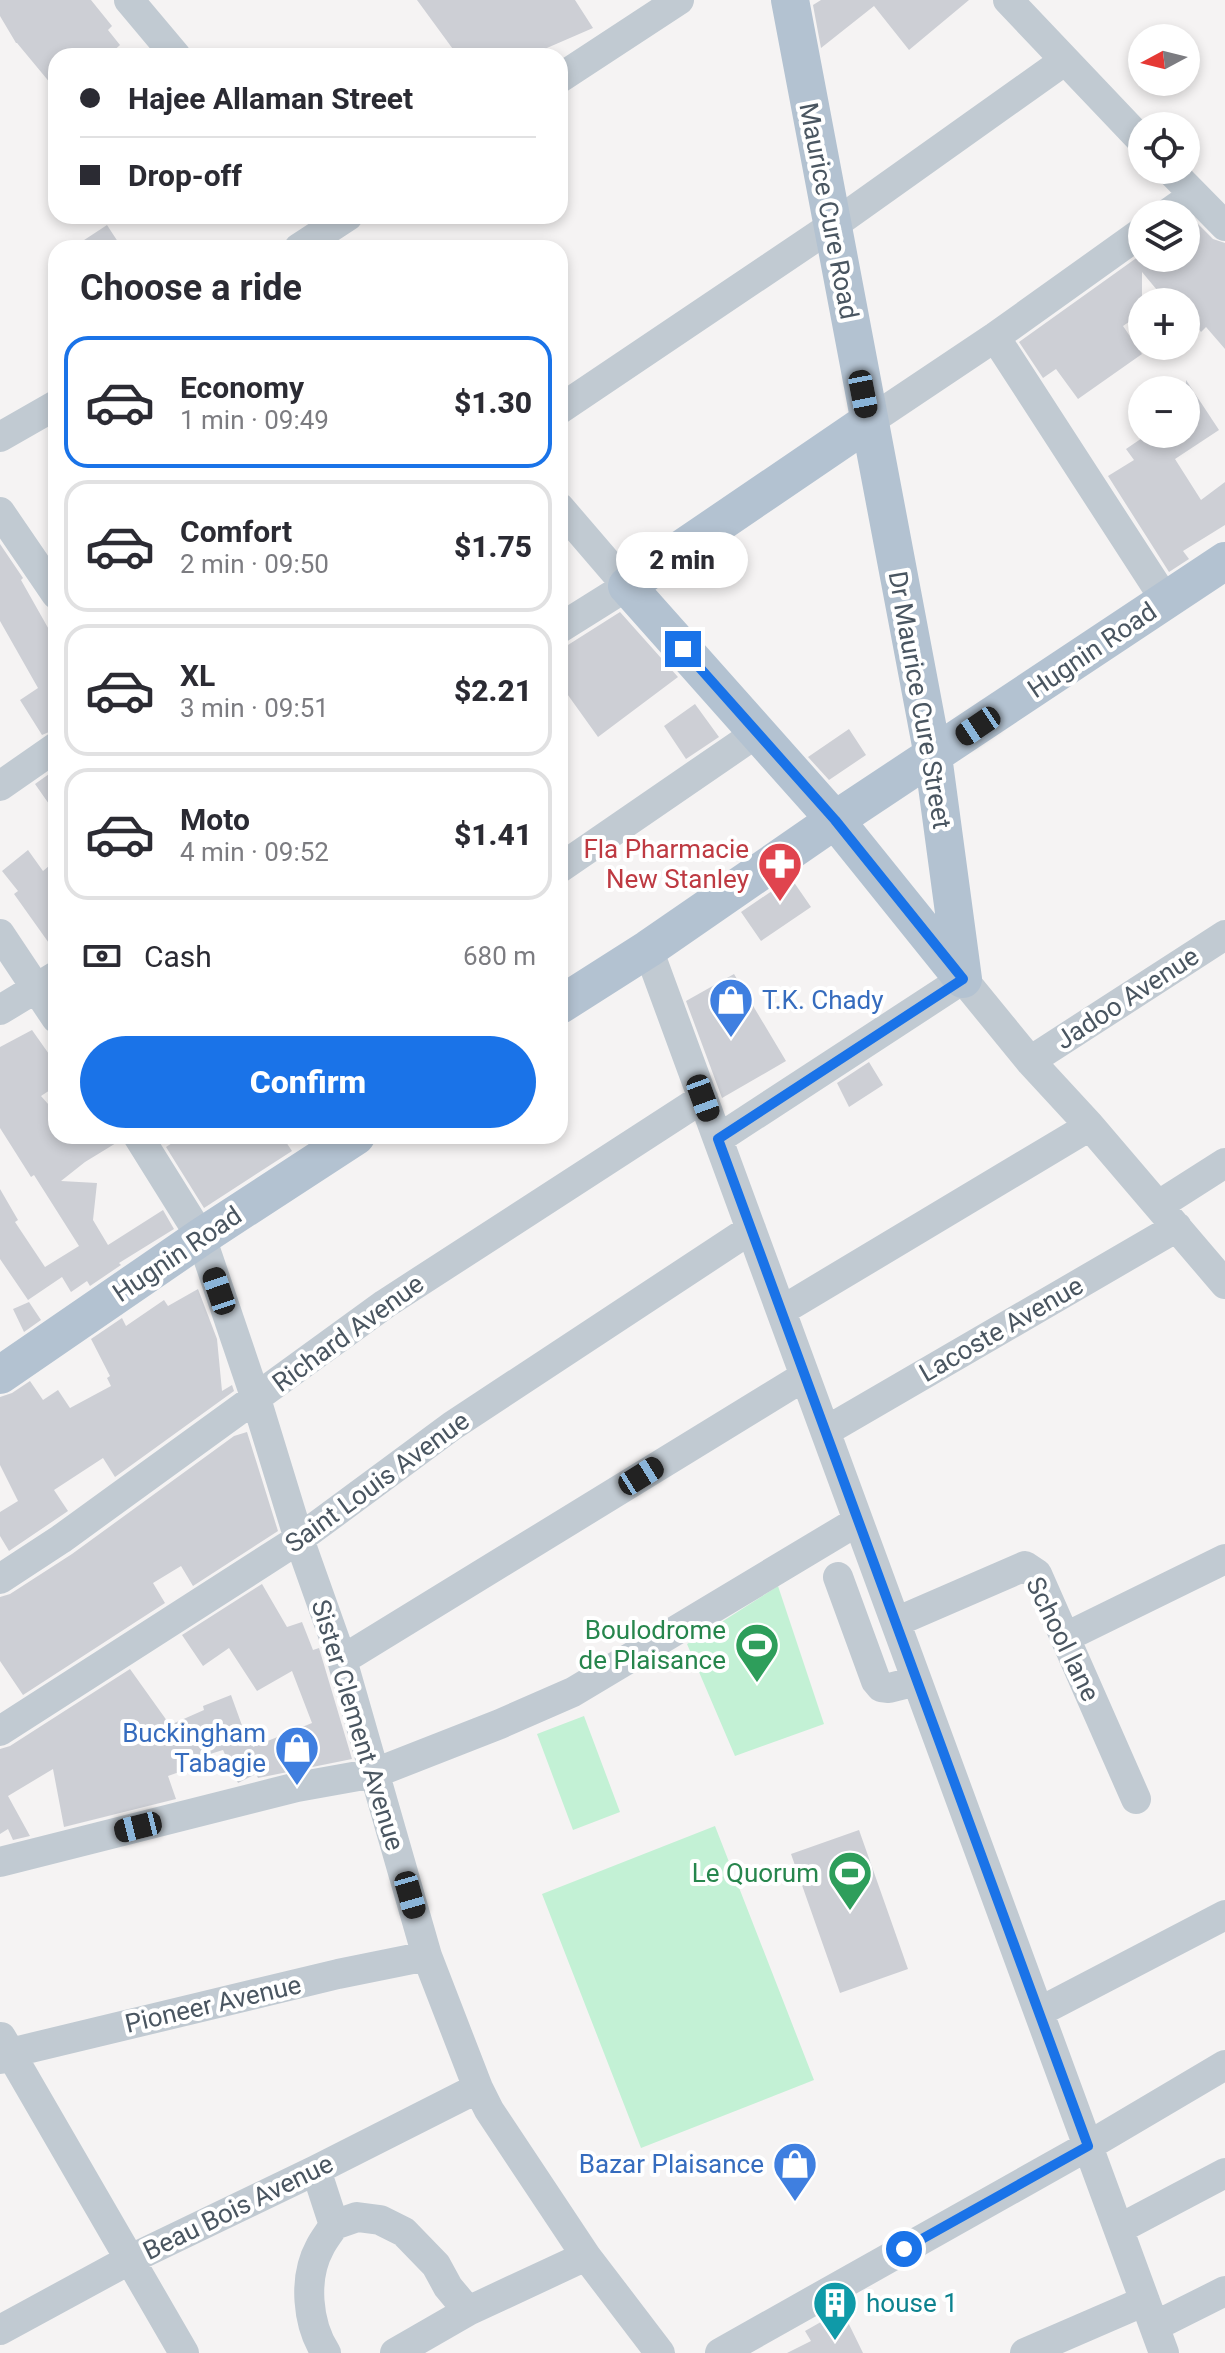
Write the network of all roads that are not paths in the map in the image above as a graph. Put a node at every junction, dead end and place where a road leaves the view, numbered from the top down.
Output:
1 (129, 0) edge
2 (679, 0) edge
3 (790, 0) edge
4 (1008, 0) edge
5 (169, 48) edge
6 (1064, 61) junction
7 (568, 73) edge
8 (1128, 127) edge
9 (1183, 184) edge
10 (1194, 195) junction
11 (1187, 200) edge
12 (832, 226) junction
13 (1225, 226) edge
14 (1128, 242) edge
15 (995, 337) junction
16 (568, 404) edge
17 (48, 410) edge
18 (868, 422) junction
19 (0, 437) edge
20 (0, 512) edge
21 (568, 517) edge
22 (1225, 561) edge
23 (48, 582) edge
24 (627, 586) junction
25 (1166, 601) junction
26 (568, 623) edge
27 (758, 732) junction
28 (48, 753) edge
29 (933, 756) junction
30 (0, 786) edge
31 (835, 820) junction
32 (568, 863) edge
33 (0, 934) edge
34 (1225, 935) edge
35 (648, 949) junction
36 (963, 979) junction
37 (46, 982) edge
38 (568, 1000) edge
39 (0, 1010) edge
40 (1030, 1061) junction
41 (703, 1098) junction
42 (1090, 1126) junction
43 (718, 1139) junction
44 (151, 1144) edge
45 (344, 1144) edge
46 (1225, 1163) edge
47 (1168, 1216) junction
48 (751, 1229) junction
49 (201, 1237) junction
50 (1225, 1284) edge
51 (781, 1311) junction
52 (0, 1375) edge
53 (805, 1376) junction
54 (256, 1399) junction
55 (826, 1431) junction
56 (858, 1521) junction
57 (299, 1539) junction
58 (1221, 1570) edge
59 (838, 1577) dead end
60 (0, 1579) edge
61 (896, 1622) junction
62 (1066, 1637) junction
63 (342, 1660) junction
64 (917, 1681) junction
65 (0, 1731) edge
66 (375, 1773) junction
67 (1136, 1799) dead end
68 (0, 1862) edge
69 (1225, 1915) edge
70 (427, 1956) junction
71 (1039, 2012) junction
72 (3, 2049) edge
73 (1225, 2065) edge
74 (478, 2088) junction
75 (1088, 2146) junction
76 (316, 2170) junction
77 (1225, 2173) edge
78 (334, 2225) junction
79 (1119, 2229) junction
80 (586, 2256) junction
81 (129, 2260) junction
82 (1225, 2291) edge
83 (468, 2311) junction
84 (1155, 2327) edge
85 (0, 2330) edge
86 (184, 2353) edge
87 (326, 2353) edge
88 (395, 2353) edge
89 (660, 2353) edge
90 (720, 2353) edge
91 (1025, 2353) edge

1 - 5 street
2 - 7 street
3 - 12 main road, Maurice Cure Road
4 - 6 street
6 - 8 street
6 - 12 street
9 - 10 street
10 - 11 street
10 - 13 street
12 - 16 street
12 - 18 main road, Maurice Cure Road
14 - 15 street
15 - 18 street
15 - 25 street
17 - 19 street
18 - 24 main road
18 - 29 main road, Dr Maurice Cure Street
20 - 23 street
21 - 24 street
22 - 25 main road, Hugnin Road
24 - 26 street
24 - 27 main road
25 - 29 main road, Hugnin Road
27 - 31 main road
27 - 32 street
28 - 30 street
29 - 31 main road, Hugnin Road
29 - 36 main road, Dr Maurice Cure Street
31 - 35 main road, Hugnin Road
31 - 36 main road
33 - 37 street
34 - 40 street, Jadoo Avenue
35 - 38 main road, Hugnin Road
35 - 41 street
36 - 40 street
36 - 43 street
37 - 39 street
40 - 42 street
41 - 43 street
41 - 54 street, Richard Avenue
42 - 47 street
42 - 51 street
43 - 48 street
44 - 49 street, Sister Clement Avenue
45 - 49 main road, Hugnin Road
46 - 47 street, Lacoste Avenue
47 - 50 street
47 - 55 street, Lacoste Avenue
48 - 51 street
48 - 57 street, Saint Louis Avenue
49 - 52 main road, Hugnin Road
49 - 54 street, Sister Clement Avenue
51 - 53 street
53 - 55 street
53 - 63 street
54 - 57 street, Sister Clement Avenue
54 - 60 street, Richard Avenue
55 - 56 street
56 - 61 street
56 - 66 street
57 - 63 street, Sister Clement Avenue
57 - 65 street, Saint Louis Avenue
58 - 62 street
59 - 64 street
61 - 62 street, School lane
61 - 64 street
62 - 67 street, School lane
63 - 66 street, Sister Clement Avenue
64 - 71 street
66 - 68 street
66 - 70 street, Sister Clement Avenue
69 - 71 street
70 - 72 street, Pioneer Avenue
70 - 74 street, Sister Clement Avenue
71 - 75 street
72 - 81 street
73 - 75 street
74 - 76 street, Beau Bois Avenue
74 - 80 street, Sister Clement Avenue
75 - 79 street
75 - 90 street
76 - 78 street
76 - 81 street, Beau Bois Avenue
77 - 79 street
78 - 83 street
78 - 87 street
79 - 84 street
80 - 83 street
80 - 89 street, Sister Clement Avenue
81 - 85 street, Beau Bois Avenue
81 - 86 street
82 - 84 street
83 - 88 street
84 - 91 street

